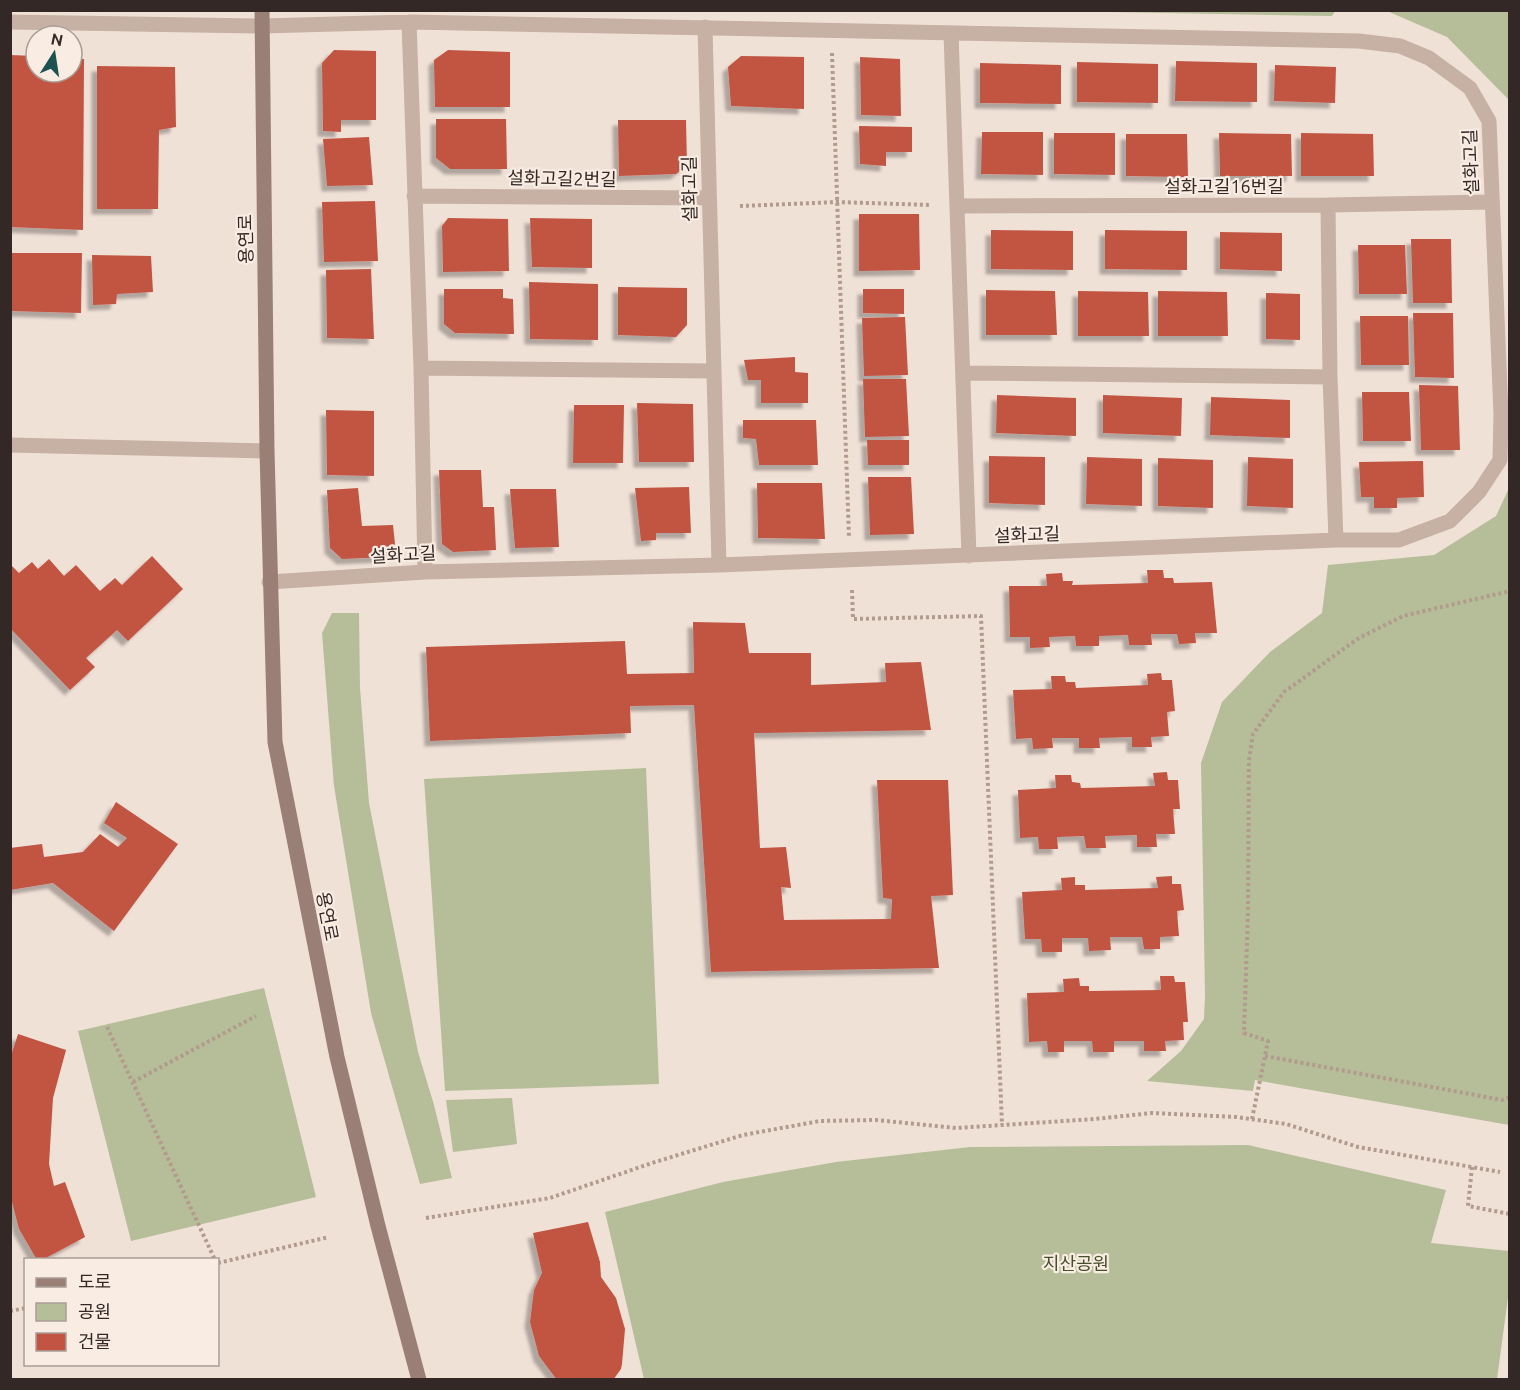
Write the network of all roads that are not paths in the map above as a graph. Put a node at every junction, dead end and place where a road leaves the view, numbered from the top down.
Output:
1 (262, 18) edge
2 (10, 22) edge
3 (409, 22) junction
4 (705, 27) junction
5 (951, 33) junction
6 (414, 196) junction
7 (709, 198) junction
8 (1491, 202) junction
9 (957, 206) junction
10 (1328, 206) junction
11 (422, 368) junction
12 (714, 371) junction
13 (964, 373) junction
14 (1330, 377) junction
15 (10, 445) edge
16 (267, 451) junction
17 (1336, 540) junction
18 (969, 556) junction
19 (718, 565) junction
20 (425, 572) junction
21 (269, 582) junction
22 (419, 1380) edge

1 - 2 street
1 - 3 street, 설화고길
1 - 16 street, 용연로
3 - 4 street, 설화고길
3 - 6 street
4 - 5 street, 설화고길
4 - 7 street, 설화고길
5 - 8 street, 설화고길
5 - 9 street
6 - 7 street, 설화고길2번길
6 - 11 street
7 - 12 street, 설화고길
8 - 10 street, 설화고길16번길
8 - 17 street, 설화고길
9 - 10 street, 설화고길16번길
9 - 13 street
10 - 14 street
11 - 12 street
11 - 20 street
12 - 19 street, 설화고길
13 - 14 street
13 - 18 street
14 - 17 street
15 - 16 street
16 - 21 street, 용연로
17 - 18 street, 설화고길
18 - 19 street, 설화고길
19 - 20 street, 설화고길
20 - 21 street, 설화고길
21 - 22 street, 용연로

